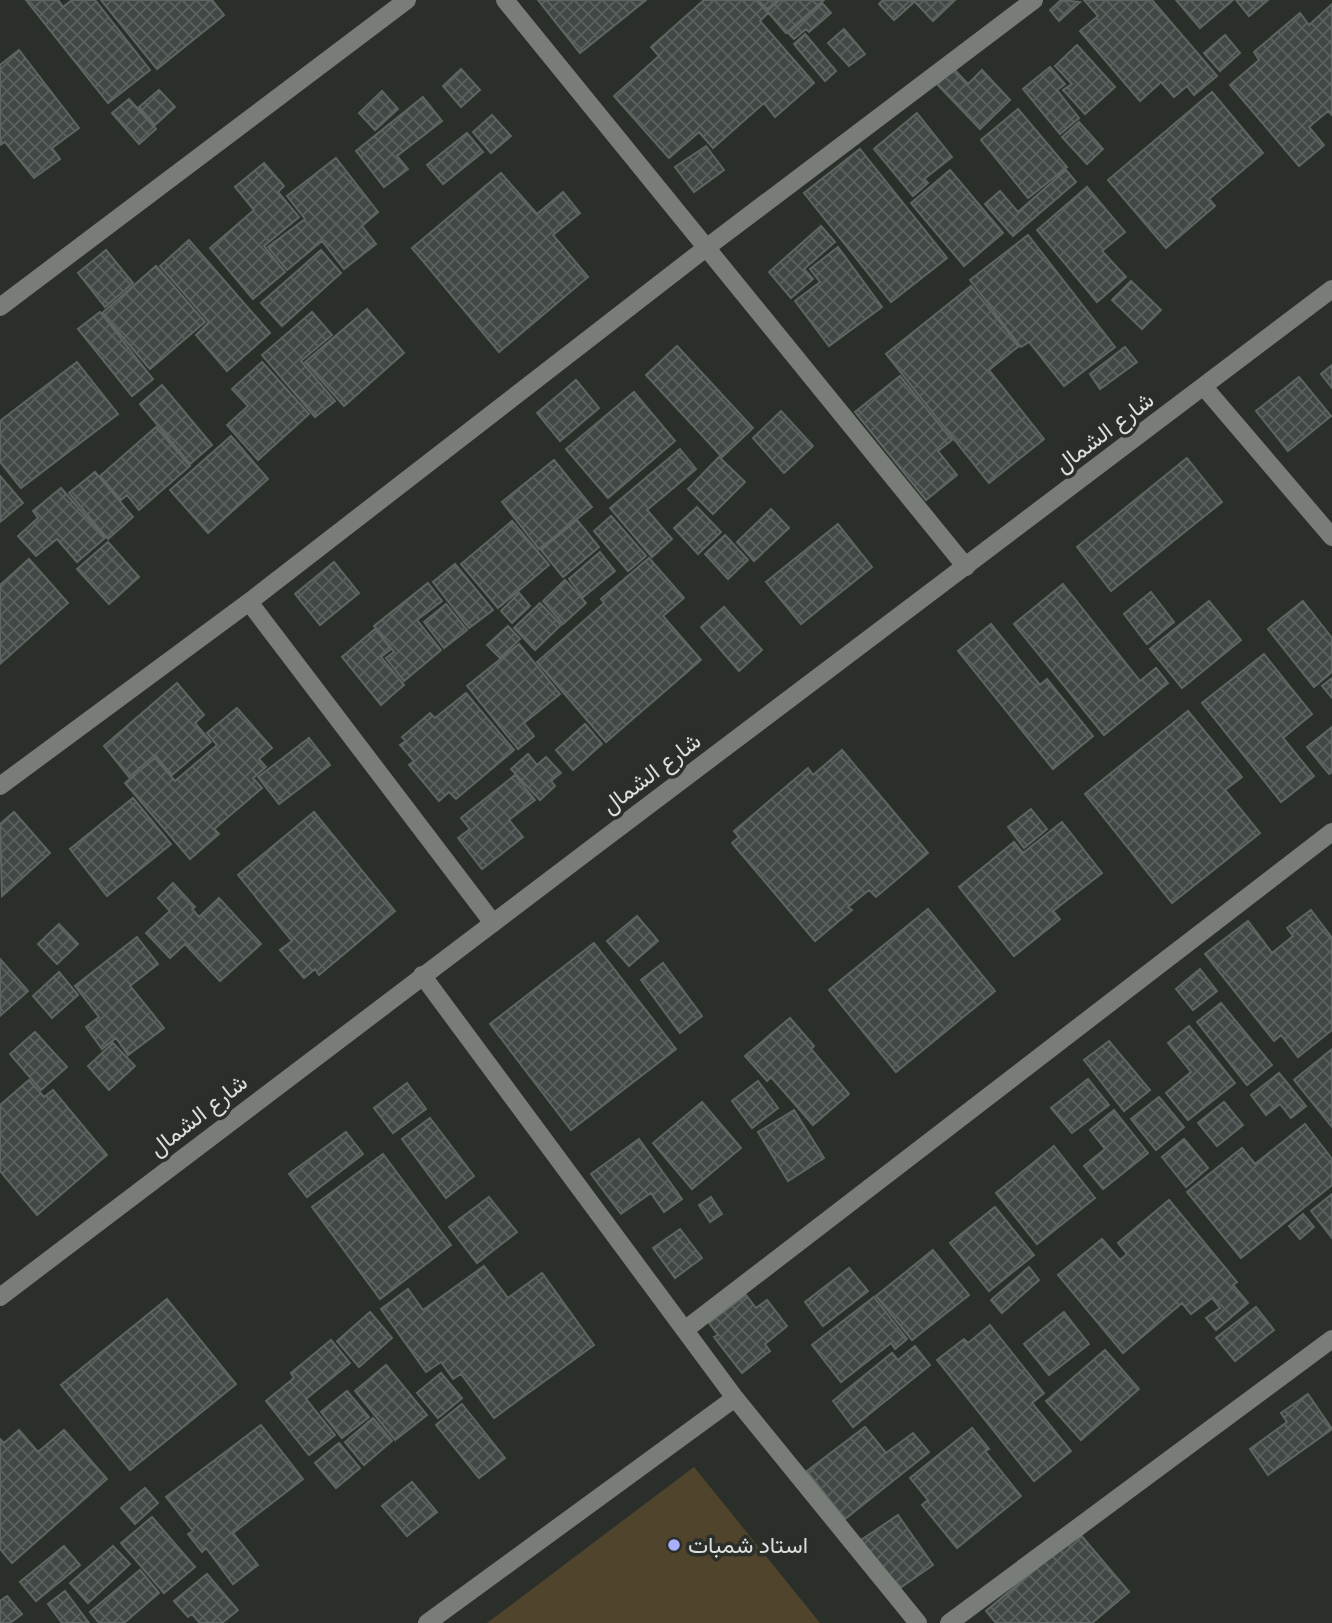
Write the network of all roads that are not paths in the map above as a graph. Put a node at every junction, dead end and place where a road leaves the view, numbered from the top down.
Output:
1 (407, 0) edge
2 (505, 0) edge
3 (1034, 0) edge
4 (706, 248) junction
5 (1332, 289) edge
6 (0, 307) edge
7 (1204, 387) junction
8 (1332, 537) edge
9 (966, 567) junction
10 (249, 603) junction
11 (0, 786) edge
12 (1332, 832) edge
13 (493, 923) junction
14 (422, 975) junction
15 (0, 1297) edge
16 (686, 1329) junction
17 (1332, 1339) edge
18 (735, 1398) junction
19 (427, 1623) edge
20 (918, 1623) edge
21 (948, 1623) edge

1 - 6 street
2 - 4 street
3 - 4 street
4 - 9 street
4 - 10 street
5 - 7 street, شارع الشمال
7 - 8 street
7 - 9 street, شارع الشمال
9 - 13 street, شارع الشمال
10 - 11 street
10 - 13 street
12 - 16 street
13 - 14 street, شارع الشمال
14 - 15 street, شارع الشمال
14 - 16 street
16 - 18 street
17 - 21 street
18 - 19 street
18 - 20 street

